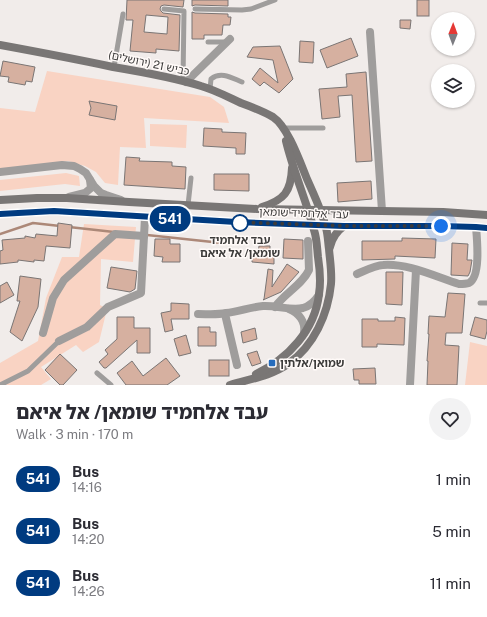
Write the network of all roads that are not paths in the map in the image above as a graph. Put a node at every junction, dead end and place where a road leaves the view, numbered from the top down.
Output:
1 (275, 0) edge
2 (164, 9) dead end
3 (195, 9) dead end
4 (123, 14) dead end
5 (370, 32) dead end
6 (229, 40) joint
7 (208, 42) dead end
8 (0, 45) edge
9 (114, 67) junction
10 (185, 81) junction
11 (242, 82) dead end
12 (210, 89) junction
13 (283, 128) junction
14 (324, 128) dead end
15 (292, 163) junction
16 (0, 172) edge
17 (191, 178) dead end
18 (90, 179) junction
19 (67, 198) junction
20 (0, 200) edge
21 (129, 202) junction
22 (188, 205) junction
23 (257, 209) junction
24 (308, 210) junction
25 (320, 210) junction
26 (382, 211) junction
27 (0, 214) edge
28 (487, 215) edge
29 (145, 217) junction
30 (313, 225) junction
31 (326, 225) junction
32 (344, 226) junction
33 (476, 227) junction
34 (487, 228) edge
35 (144, 236) junction
36 (308, 241) dead end
37 (329, 252) junction
38 (416, 270) junction
39 (357, 274) dead end
40 (319, 295) junction
41 (480, 303) dead end
42 (487, 303) edge
43 (275, 307) junction
44 (286, 308) junction
45 (198, 314) dead end
46 (225, 314) junction
47 (43, 333) dead end
48 (304, 334) junction
49 (59, 341) joint
50 (237, 365) dead end
51 (97, 373) dead end
52 (232, 384) edge
53 (0, 385) edge
54 (111, 385) edge
55 (410, 385) edge

1 - 3 lane
2 - 10 lane
4 - 9 lane
5 - 26 street
6 - 7 lane
6 - 10 street
8 - 9 main road, כביש 21 (ירושלים)
9 - 10 main road, כביש 21 (ירושלים)
10 - 12 main road, כביש 21 (ירושלים)
11 - 12 lane
12 - 13 main road, כביש 21 (ירושלים)
13 - 14 lane
13 - 15 main road, כביש 21 (ירושלים)
13 - 25 main road, כביש 21 (ירושלים)
15 - 23 main road
15 - 24 main road, כביש 21 (ירושלים)
16 - 18 street
17 - 22 lane
18 - 19 street
18 - 21 street
19 - 20 main road, עבד אלחמיד שומאן
19 - 21 main road, עבד אלחמיד שומאן
21 - 22 main road, עבד אלחמיד שומאן
22 - 23 main road, עבד אלחמיד שומאן
23 - 24 main road, עבד אלחמיד שומאן
24 - 25 main road, עבד אלחמיד שומאן
24 - 30 main road, כביש 21 (ירושלים)
25 - 26 main road, עבד אלחמיד שומאן
25 - 31 main road, כביש 21 (ירושלים)
26 - 28 main road, עבד אלחמיד שומאן
27 - 29 main road, עבד אלחמיד שומאן
29 - 30 main road, עבד אלחמיד שומאן
29 - 35 street
30 - 31 main road, עבד אלחמיד שומאן
30 - 40 main road, כביש 21 (ירושלים)
31 - 32 main road, עבד אלחמיד שומאן
31 - 37 main road, כביש 21 (ירושלים)
32 - 33 main road, עבד אלחמיד שומאן
32 - 37 main road
33 - 34 main road, עבד אלחמיד שומאן
33 - 38 street
35 - 47 street
35 - 49 street
36 - 43 street
37 - 52 main road, כביש 21 (ירושלים)
38 - 39 street
38 - 55 street
40 - 44 street
40 - 48 main road, כביש 21 (ירושלים)
41 - 42 lane
43 - 44 street
43 - 46 street
44 - 48 street
45 - 46 street
46 - 50 street
48 - 52 main road, כביש 21 (ירושלים)
49 - 53 lane
51 - 54 lane

